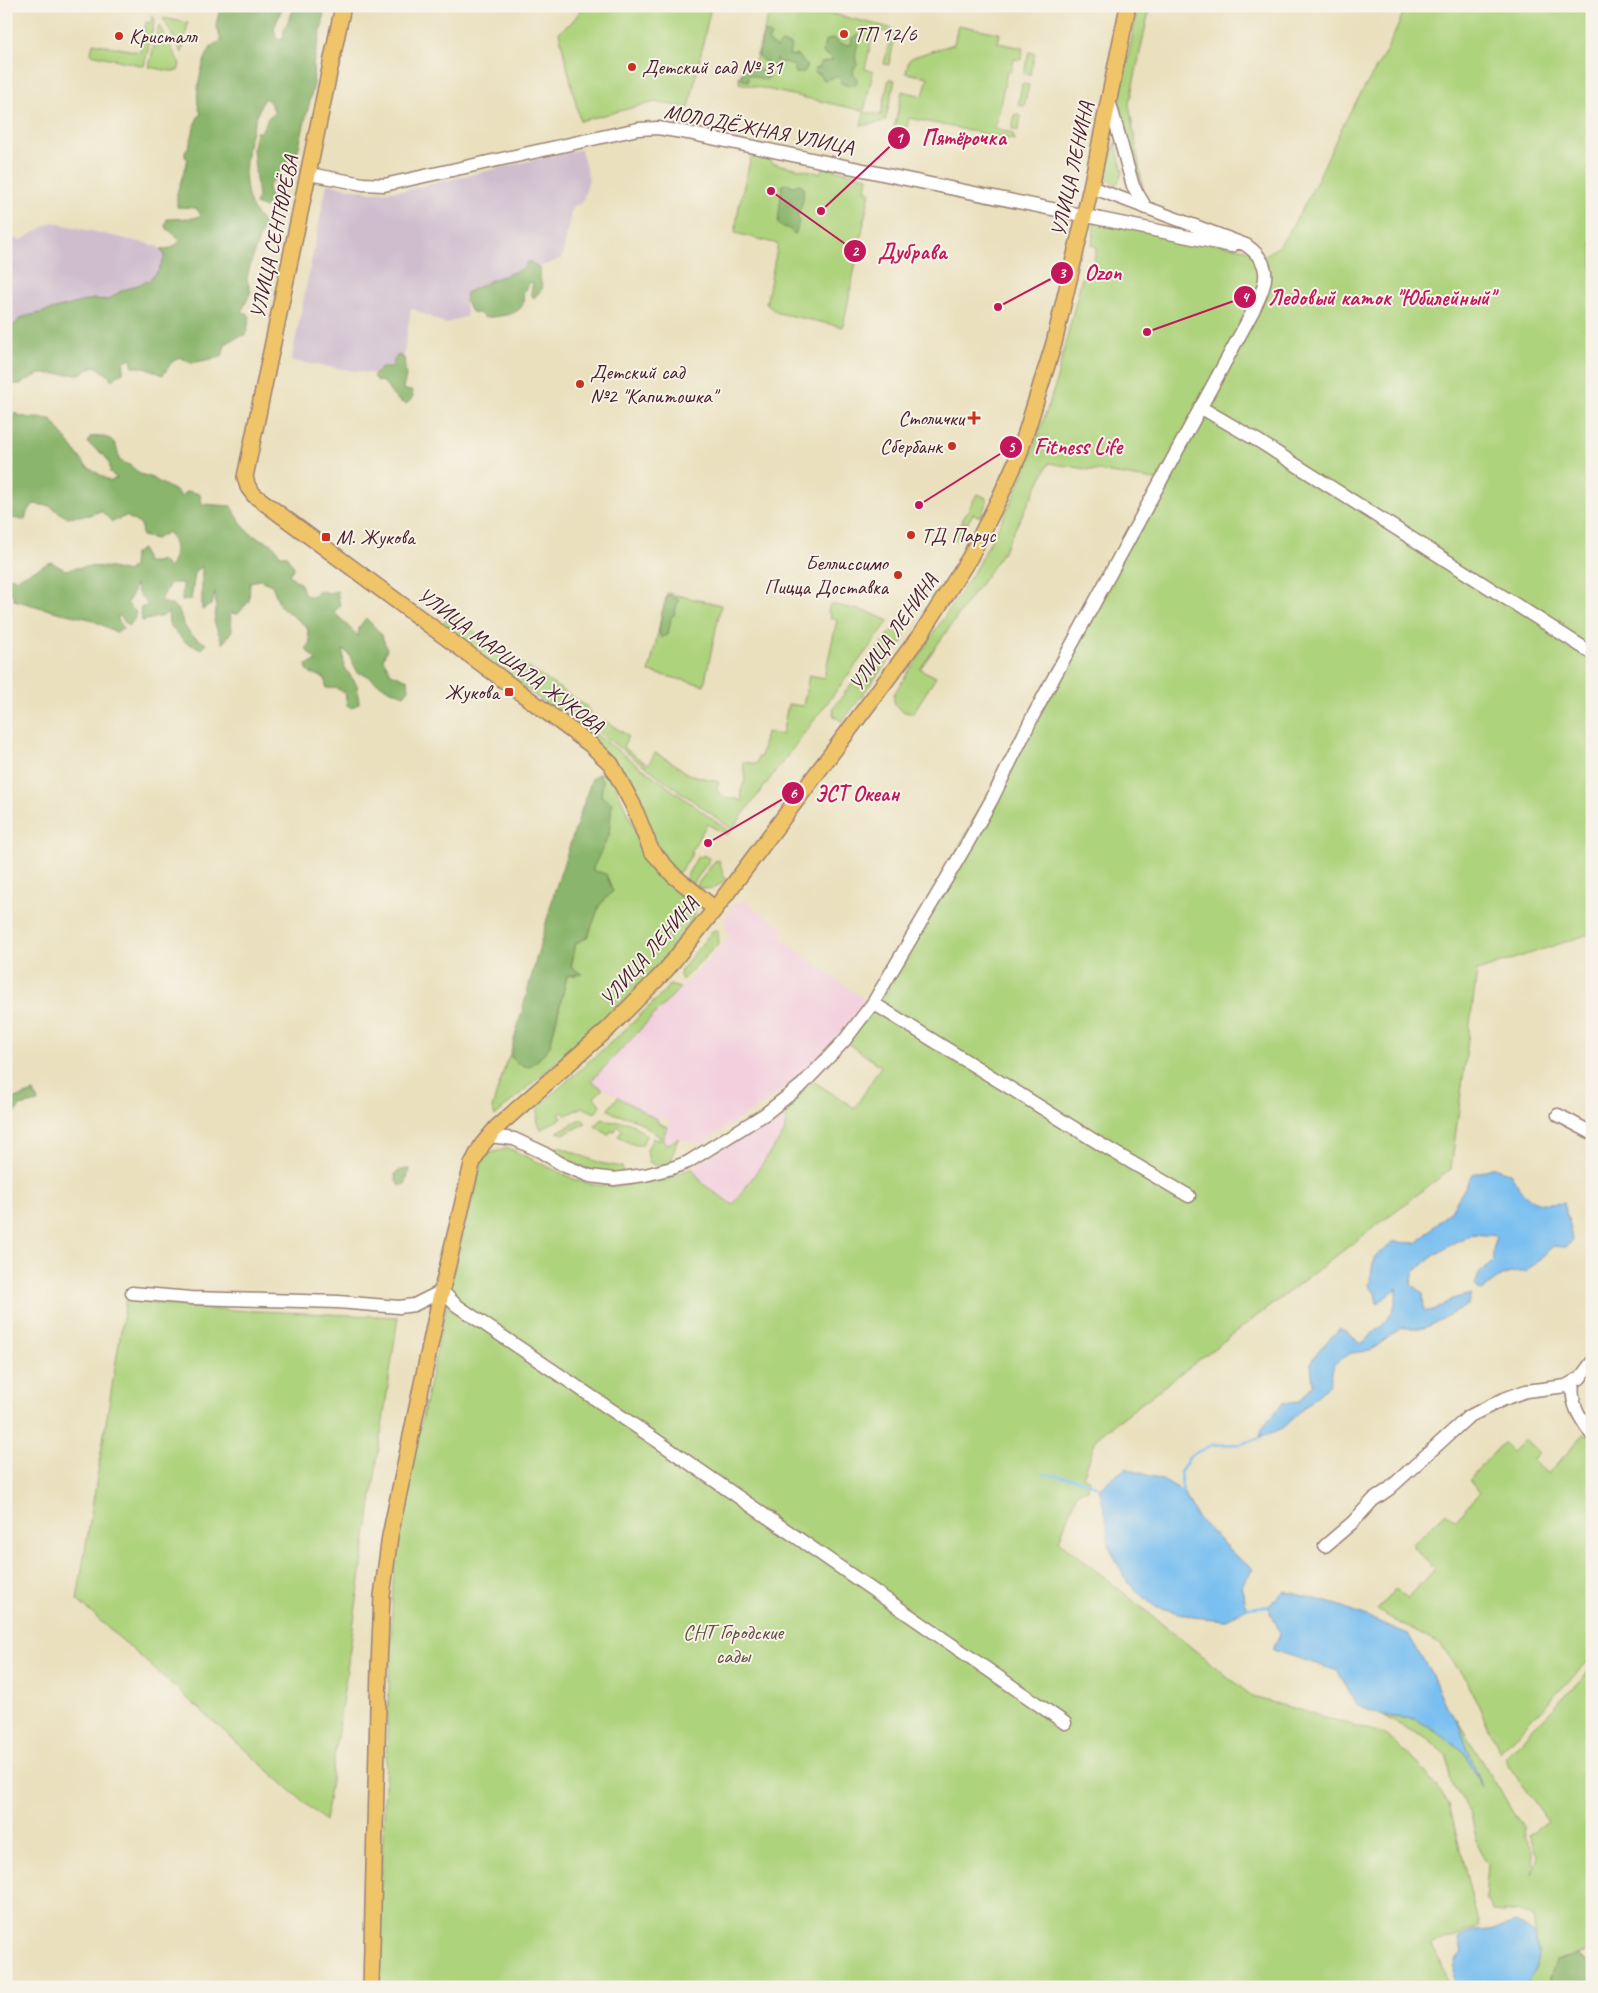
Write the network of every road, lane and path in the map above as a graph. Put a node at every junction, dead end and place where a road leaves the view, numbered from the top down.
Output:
1 (344, 6) edge
2 (1128, 6) edge
3 (1108, 99) junction
4 (308, 174) junction
5 (1090, 187) junction
6 (1146, 208) junction
7 (1084, 217) junction
8 (1254, 251) junction
9 (1200, 407) junction
10 (245, 477) joint
11 (1592, 653) edge
12 (715, 909) junction
13 (873, 1003) junction
14 (1558, 1115) dead end
15 (1592, 1133) edge
16 (489, 1136) junction
17 (1188, 1196) dead end
18 (442, 1290) junction
19 (132, 1293) dead end
20 (1592, 1362) edge
21 (1573, 1382) junction
22 (1592, 1434) edge
23 (1325, 1546) dead end
24 (1065, 1723) dead end
25 (370, 1987) edge

1 - 4 main road, УЛИЦА СЕНТЮРЁВА
2 - 3 main road, УЛИЦА ЛЕНИНА
3 - 5 main road, УЛИЦА ЛЕНИНА
3 - 6 street
4 - 7 street, МОЛОДЁЖНАЯ УЛИЦА
4 - 10 main road, УЛИЦА СЕНТЮРЁВА
5 - 6 street
5 - 7 main road, УЛИЦА ЛЕНИНА
6 - 8 street
7 - 8 street, МОЛОДЁЖНАЯ УЛИЦА
7 - 12 main road, УЛИЦА ЛЕНИНА
8 - 9 street
9 - 11 street
9 - 13 street
10 - 12 main road, УЛИЦА МАРШАЛА ЖУКОВА
12 - 16 main road, УЛИЦА ЛЕНИНА
13 - 16 street
13 - 17 street
14 - 15 street
16 - 18 main road, УЛИЦА ЛЕНИНА
18 - 19 street
18 - 24 street
18 - 25 main road, УЛИЦА ЛЕНИНА
20 - 21 street
21 - 22 street
21 - 23 street

